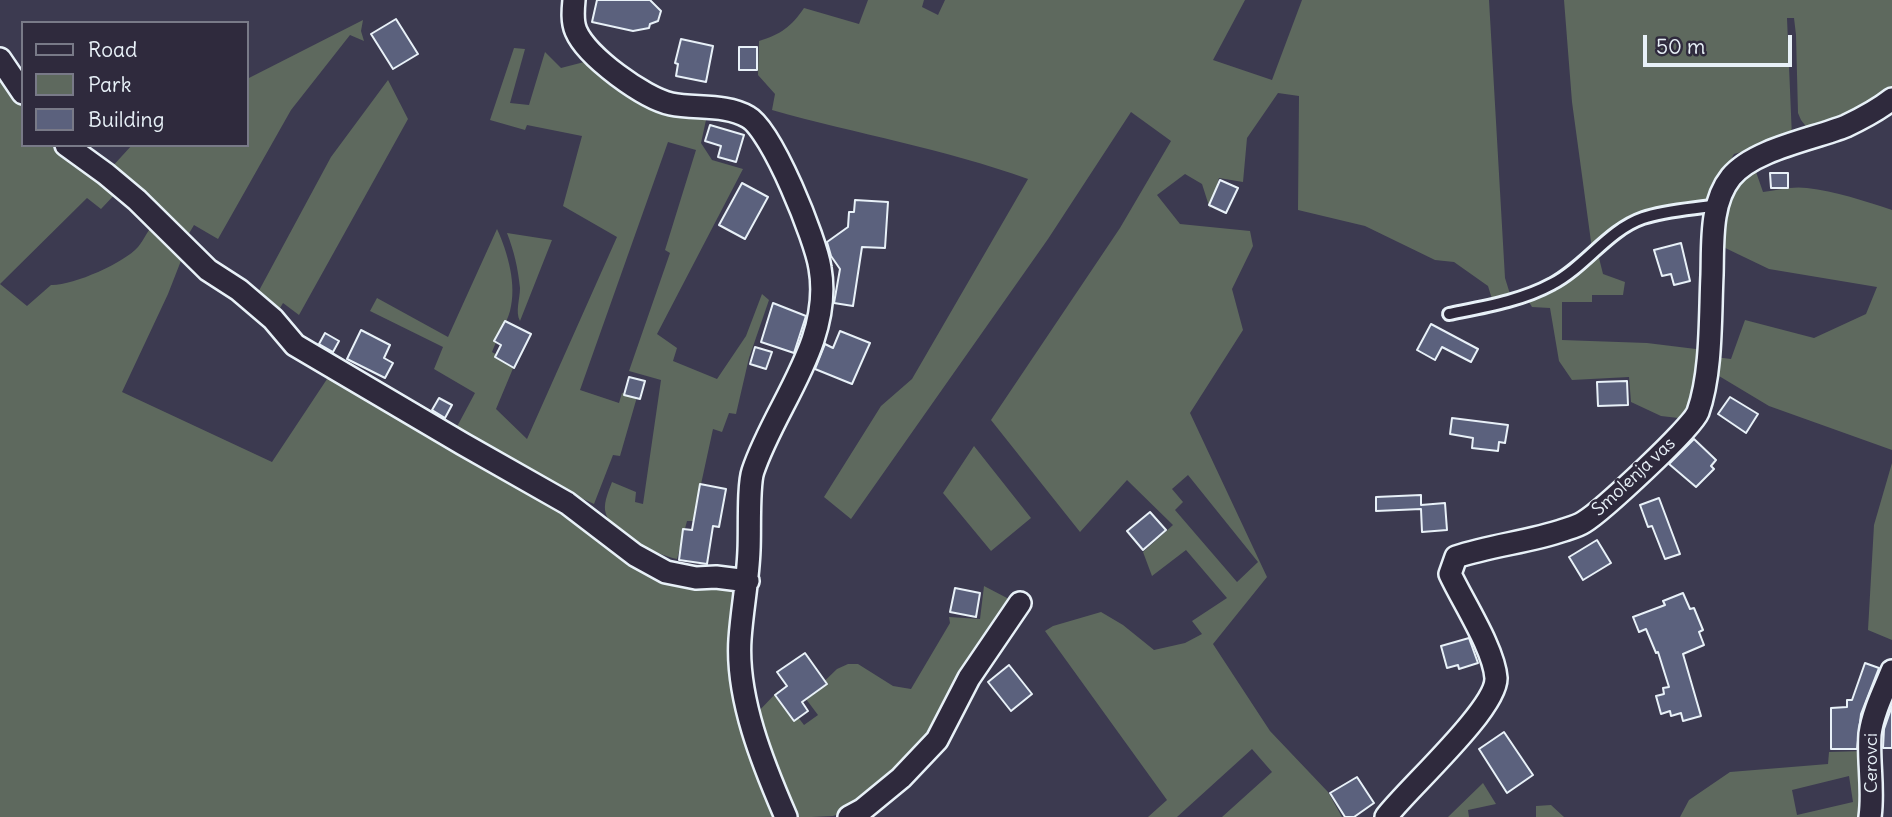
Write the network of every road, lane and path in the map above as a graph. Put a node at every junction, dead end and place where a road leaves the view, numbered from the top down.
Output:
1 (574, 0) edge
2 (0, 59) edge
3 (21, 90) edge
4 (1892, 99) edge
5 (69, 147) edge
6 (1718, 205) junction
7 (1449, 314) dead end
8 (748, 581) junction
9 (1020, 603) dead end
10 (1892, 671) edge
11 (786, 817) edge
12 (849, 817) edge
13 (1386, 817) edge
14 (1870, 817) edge

1 - 8 street
2 - 3 street
4 - 6 street, Smolenja vas
5 - 8 street
6 - 7 lane
6 - 13 street, Smolenja vas
8 - 11 street
9 - 12 street
10 - 14 street, Cerovci

